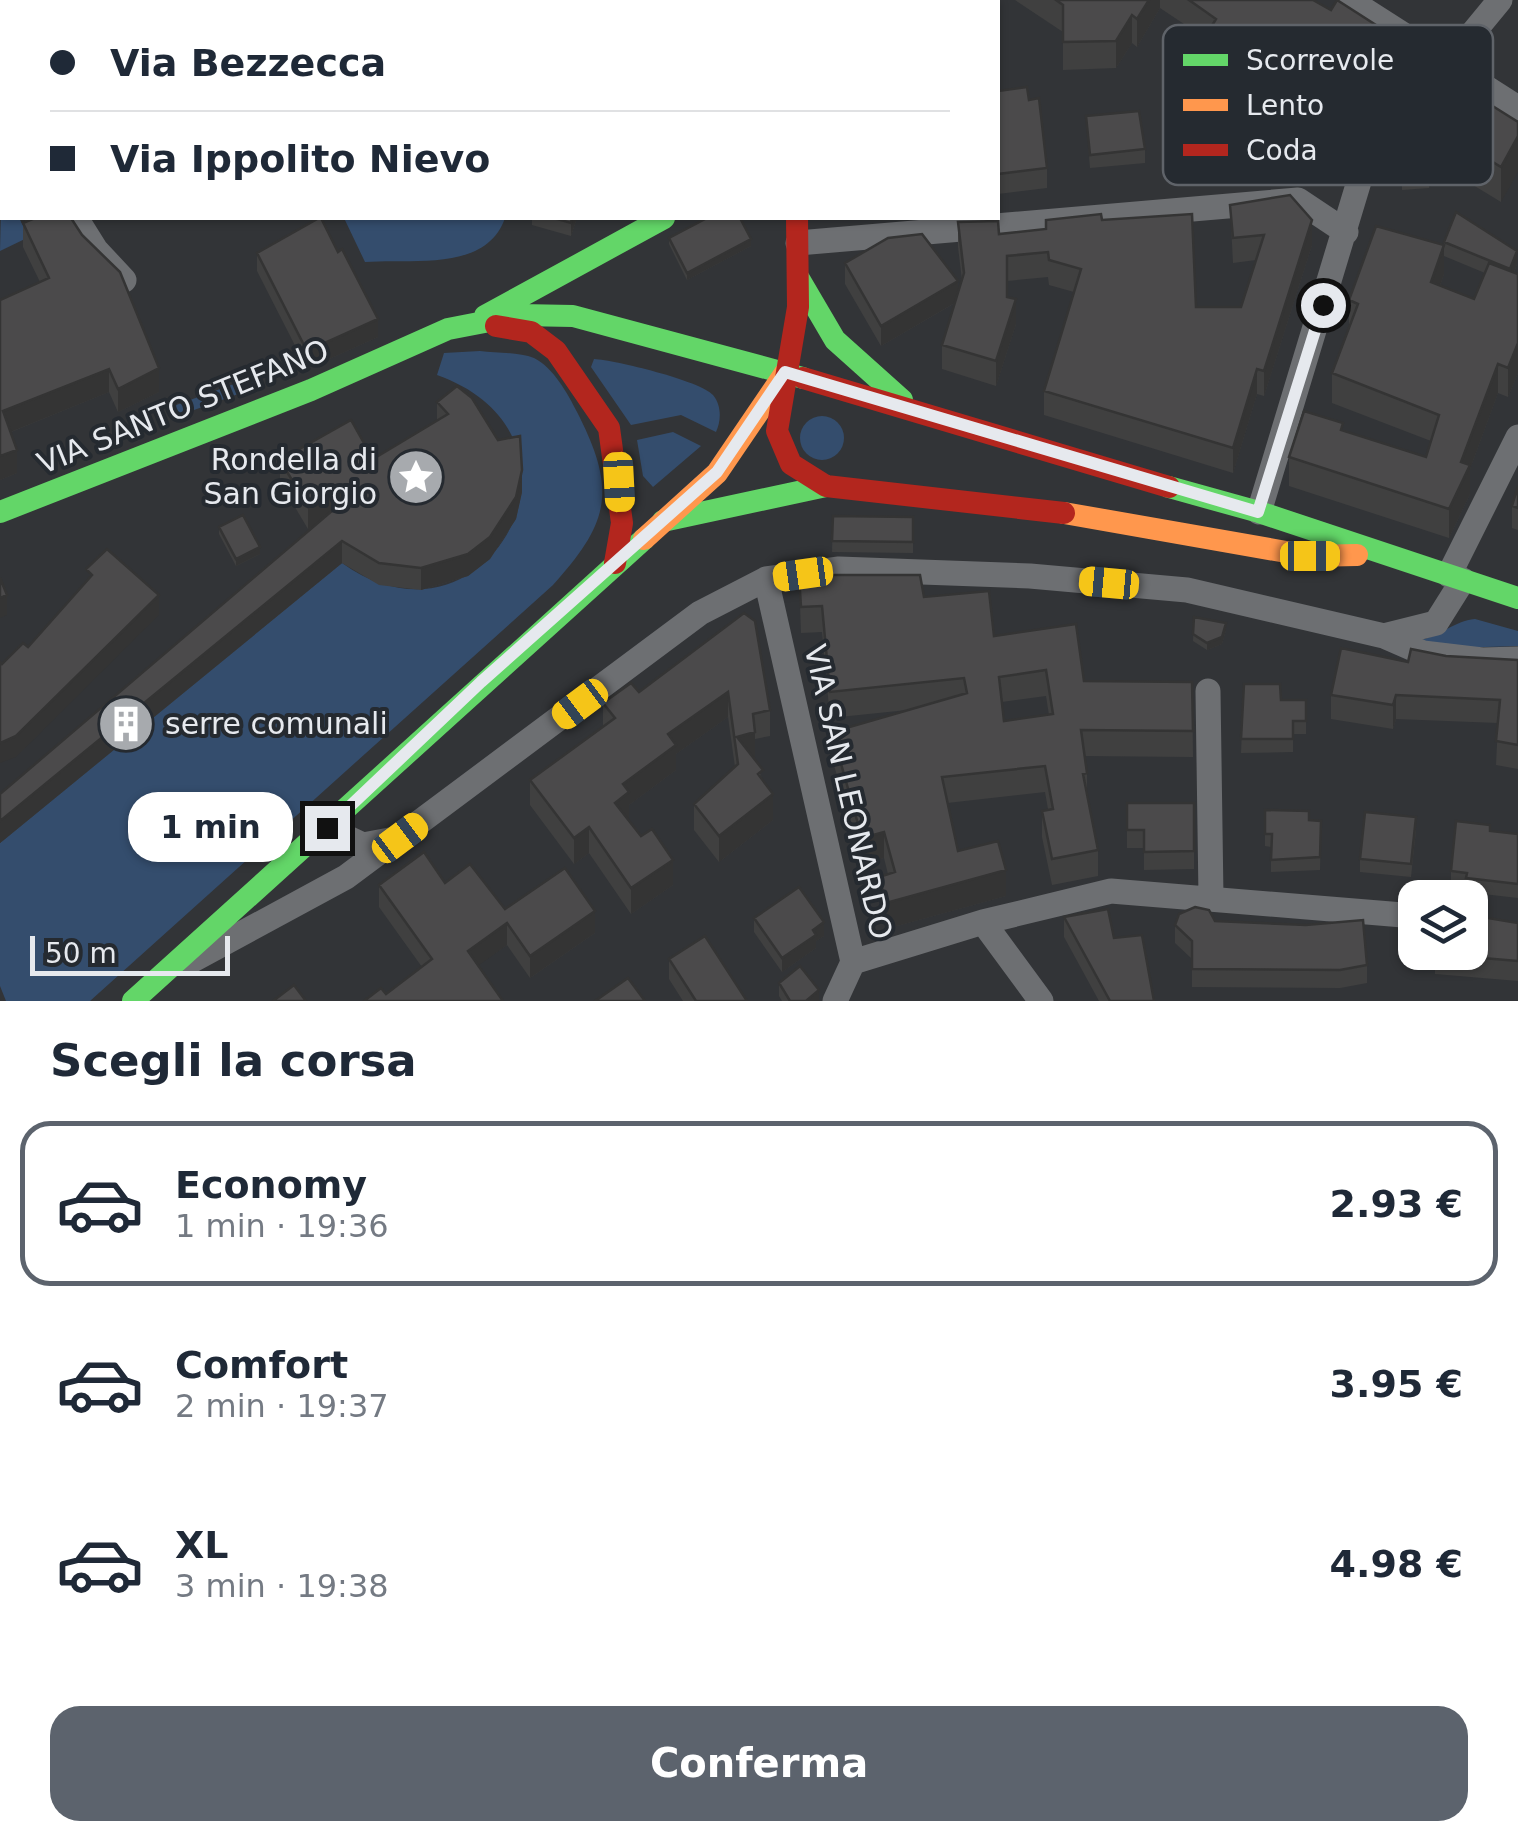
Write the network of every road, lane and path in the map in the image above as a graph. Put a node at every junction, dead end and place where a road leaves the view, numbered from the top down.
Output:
1 (1349, 0) edge
2 (1500, 0) edge
3 (1388, 25) edge
4 (1479, 25) edge
5 (1493, 92) edge
6 (1518, 108) edge
7 (1359, 185) edge
8 (1000, 218) edge
9 (77, 220) edge
10 (660, 220) edge
11 (965, 220) edge
12 (798, 230) edge
13 (1346, 232) junction
14 (627, 236) junction
15 (798, 276) junction
16 (124, 280) edge
17 (573, 316) junction
18 (475, 322) junction
19 (785, 372) junction
20 (912, 407) junction
21 (1518, 436) edge
22 (1048, 453) junction
23 (1131, 477) junction
24 (826, 486) junction
25 (1052, 494) junction
26 (0, 512) edge
27 (1258, 512) junction
28 (662, 521) junction
29 (1115, 522) junction
30 (1386, 555) junction
31 (615, 563) junction
32 (1456, 577) junction
33 (766, 579) junction
34 (1518, 598) edge
35 (1384, 636) junction
36 (1518, 659) edge
37 (1208, 691) dead end
38 (327, 828) junction
39 (400, 838) junction
40 (1210, 897) junction
41 (1398, 914) edge
42 (982, 922) junction
43 (853, 962) junction
44 (156, 978) junction
45 (132, 1001) edge
46 (835, 1001) edge
47 (1040, 1001) edge

1 - 3 street
2 - 4 street
5 - 6 street
7 - 13 street
8 - 13 street
9 - 16 street
10 - 14 main road
11 - 12 street
12 - 15 main road
13 - 27 street
14 - 17 main road
14 - 18 main road
15 - 19 main road
15 - 20 main road
17 - 18 main road
17 - 19 main road
18 - 26 main road, VIA SANTO STEFANO
18 - 31 main road
19 - 20 main road
19 - 24 main road
19 - 28 main road
20 - 22 main road
21 - 32 street
22 - 23 main road
22 - 25 main road
23 - 27 main road
23 - 29 main road
24 - 25 main road
24 - 28 main road
25 - 29 main road
27 - 30 main road
28 - 31 main road
29 - 30 main road
30 - 32 main road
31 - 38 main road
32 - 34 main road
32 - 35 street
33 - 35 street
33 - 39 street
33 - 43 street, VIA SAN LEONARDO
35 - 36 street
37 - 40 street
38 - 39 street
38 - 44 main road
39 - 44 street
40 - 41 street
40 - 42 street
42 - 43 street
42 - 47 street
43 - 46 street
44 - 45 main road

